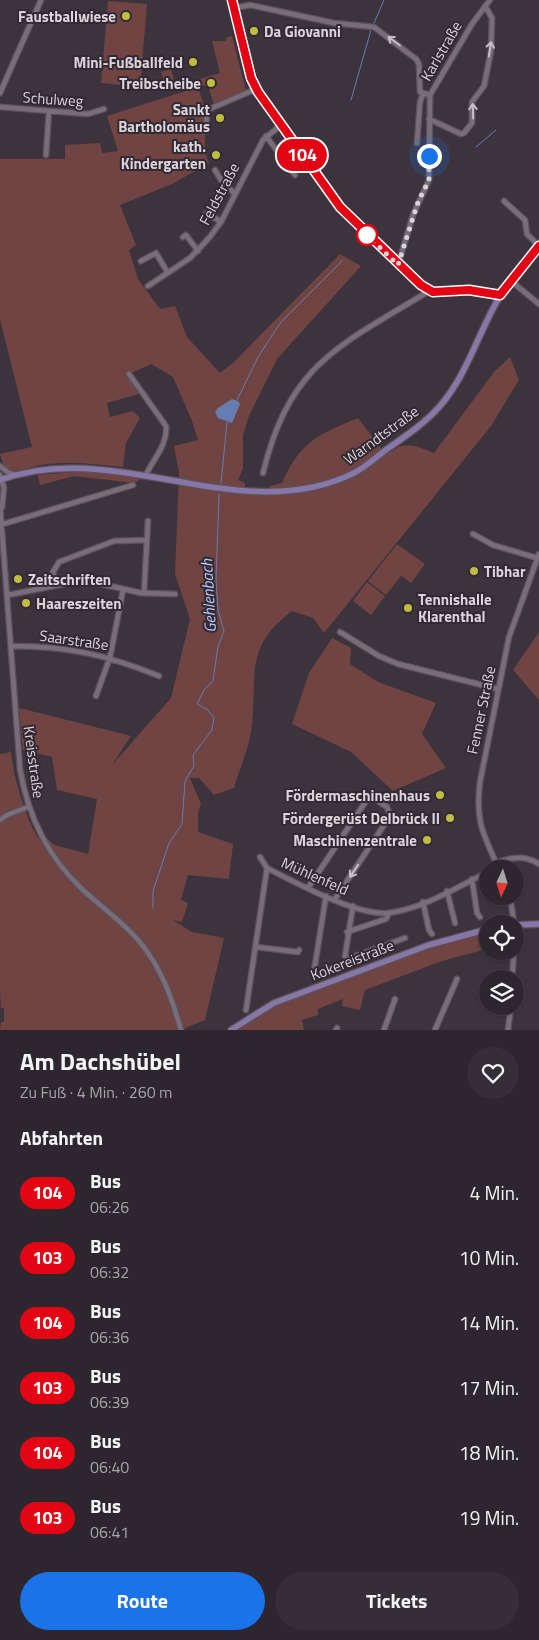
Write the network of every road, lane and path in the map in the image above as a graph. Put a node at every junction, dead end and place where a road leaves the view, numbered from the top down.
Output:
1 (41, 0) edge
2 (232, 0) edge
3 (490, 0) edge
4 (485, 6) junction
5 (234, 8) junction
6 (256, 89) junction
7 (0, 93) edge
8 (423, 94) junction
9 (430, 95) junction
10 (0, 108) edge
11 (104, 109) dead end
12 (49, 111) junction
13 (429, 119) junction
14 (281, 125) junction
15 (206, 131) dead end
16 (266, 136) junction
17 (417, 142) dead end
18 (46, 155) dead end
19 (215, 170) dead end
20 (296, 175) dead end
21 (234, 193) junction
22 (504, 202) dead end
23 (205, 216) dead end
24 (221, 222) junction
25 (183, 238) dead end
26 (539, 246) edge
27 (198, 251) junction
28 (141, 261) dead end
29 (398, 265) junction
30 (168, 273) junction
31 (512, 281) junction
32 (148, 286) dead end
33 (429, 291) junction
34 (500, 295) junction
35 (539, 304) edge
36 (129, 374) dead end
37 (266, 461) junction
38 (272, 463) dead end
39 (0, 466) edge
40 (263, 473) dead end
41 (17, 475) junction
42 (146, 476) junction
43 (0, 478) edge
44 (133, 484) dead end
45 (1, 508) edge
46 (148, 521) dead end
47 (1, 525) edge
48 (473, 534) dead end
49 (147, 540) junction
50 (538, 556) edge
51 (55, 584) junction
52 (123, 590) junction
53 (144, 593) junction
54 (175, 594) dead end
55 (8, 595) junction
56 (340, 632) dead end
57 (11, 646) junction
58 (110, 657) junction
59 (159, 676) dead end
60 (498, 689) junction
61 (96, 696) dead end
62 (28, 808) junction
63 (0, 820) edge
64 (260, 857) dead end
65 (494, 860) edge
66 (510, 860) edge
67 (539, 864) edge
68 (267, 868) junction
69 (479, 876) edge
70 (472, 879) junction
71 (308, 888) junction
72 (447, 892) junction
73 (326, 896) junction
74 (334, 899) junction
75 (423, 902) junction
76 (353, 906) junction
77 (389, 913) junction
78 (479, 916) edge
79 (455, 923) dead end
80 (539, 924) edge
81 (524, 925) edge
82 (347, 932) junction
83 (479, 932) edge
84 (432, 934) dead end
85 (405, 938) dead end
86 (256, 947) junction
87 (299, 950) dead end
88 (314, 970) dead end
89 (457, 979) dead end
90 (395, 999) dead end
91 (246, 1010) dead end
92 (510, 1015) edge
93 (181, 1030) edge
94 (231, 1030) edge
95 (384, 1030) edge
96 (434, 1030) edge
97 (508, 1030) edge

1 - 7 street
2 - 5 street
3 - 4 street, Karlstraße
4 - 9 street, Karlstraße
13 -> 4 street
5 - 6 street
8 -> 5 street, Karlstraße
6 - 14 street
6 - 15 street
8 - 9 street
8 - 17 street, Karlstraße
9 - 13 street, Karlstraße
10 - 12 street, Schulweg
11 - 12 street, Schulweg
12 - 18 street
13 - 29 street, Karlstraße
14 - 16 street, Feldstraße
14 - 29 street
16 - 20 street
16 - 21 street, Feldstraße
19 - 21 street
21 - 24 street, Feldstraße
22 - 26 street
23 - 24 street
24 - 27 street, Feldstraße
25 - 27 street
26 - 31 main road, Warndtstraße
27 - 30 street, Feldstraße
28 - 30 street
29 - 33 street
30 - 32 street, Feldstraße
31 - 34 main road, Warndtstraße
31 - 35 street
33 - 34 street
33 - 37 street
34 - 42 main road, Warndtstraße
36 - 42 street
37 - 38 street
37 - 40 street
39 - 41 street
41 - 42 main road, Warndtstraße
41 - 43 main road, Warndtstraße
43 - 45 street, Kreisstraße
44 - 47 street
45 - 47 street, Kreisstraße
46 - 49 street
47 - 55 street, Kreisstraße
48 - 50 street, Fenner Straße
49 - 51 street
49 - 53 street
50 - 60 street, Fenner Straße
51 - 52 street
51 - 55 street
52 - 53 street
52 - 58 street
53 - 54 street
55 - 57 street, Kreisstraße
56 - 60 street
57 - 58 street, Saarstraße
57 - 62 street, Kreisstraße
58 - 59 street, Saarstraße
58 - 61 street
60 - 65 street, Fenner Straße
62 - 63 street, Kreisstraße
62 - 93 street, Kreisstraße
64 - 68 street
66 - 67 street
68 - 71 street, Mühlenfeld
68 - 86 street, Mühlenfeld
69 - 70 street, Mühlenfeld
70 - 72 street, Mühlenfeld
70 - 78 street
71 - 73 street, Mühlenfeld
71 -> 74 street
72 - 75 street, Mühlenfeld
72 - 79 street
73 - 74 street, Mühlenfeld
73 - 88 street
74 - 76 street, Mühlenfeld
75 - 77 street, Mühlenfeld
75 - 84 street
76 - 77 street, Mühlenfeld
76 - 82 street
77 - 82 street
80 - 81 main road
82 - 85 street
83 - 94 main road, Kokereistraße
86 - 87 street
86 - 91 street, Mühlenfeld
89 - 96 street
90 - 95 street
92 - 97 street

